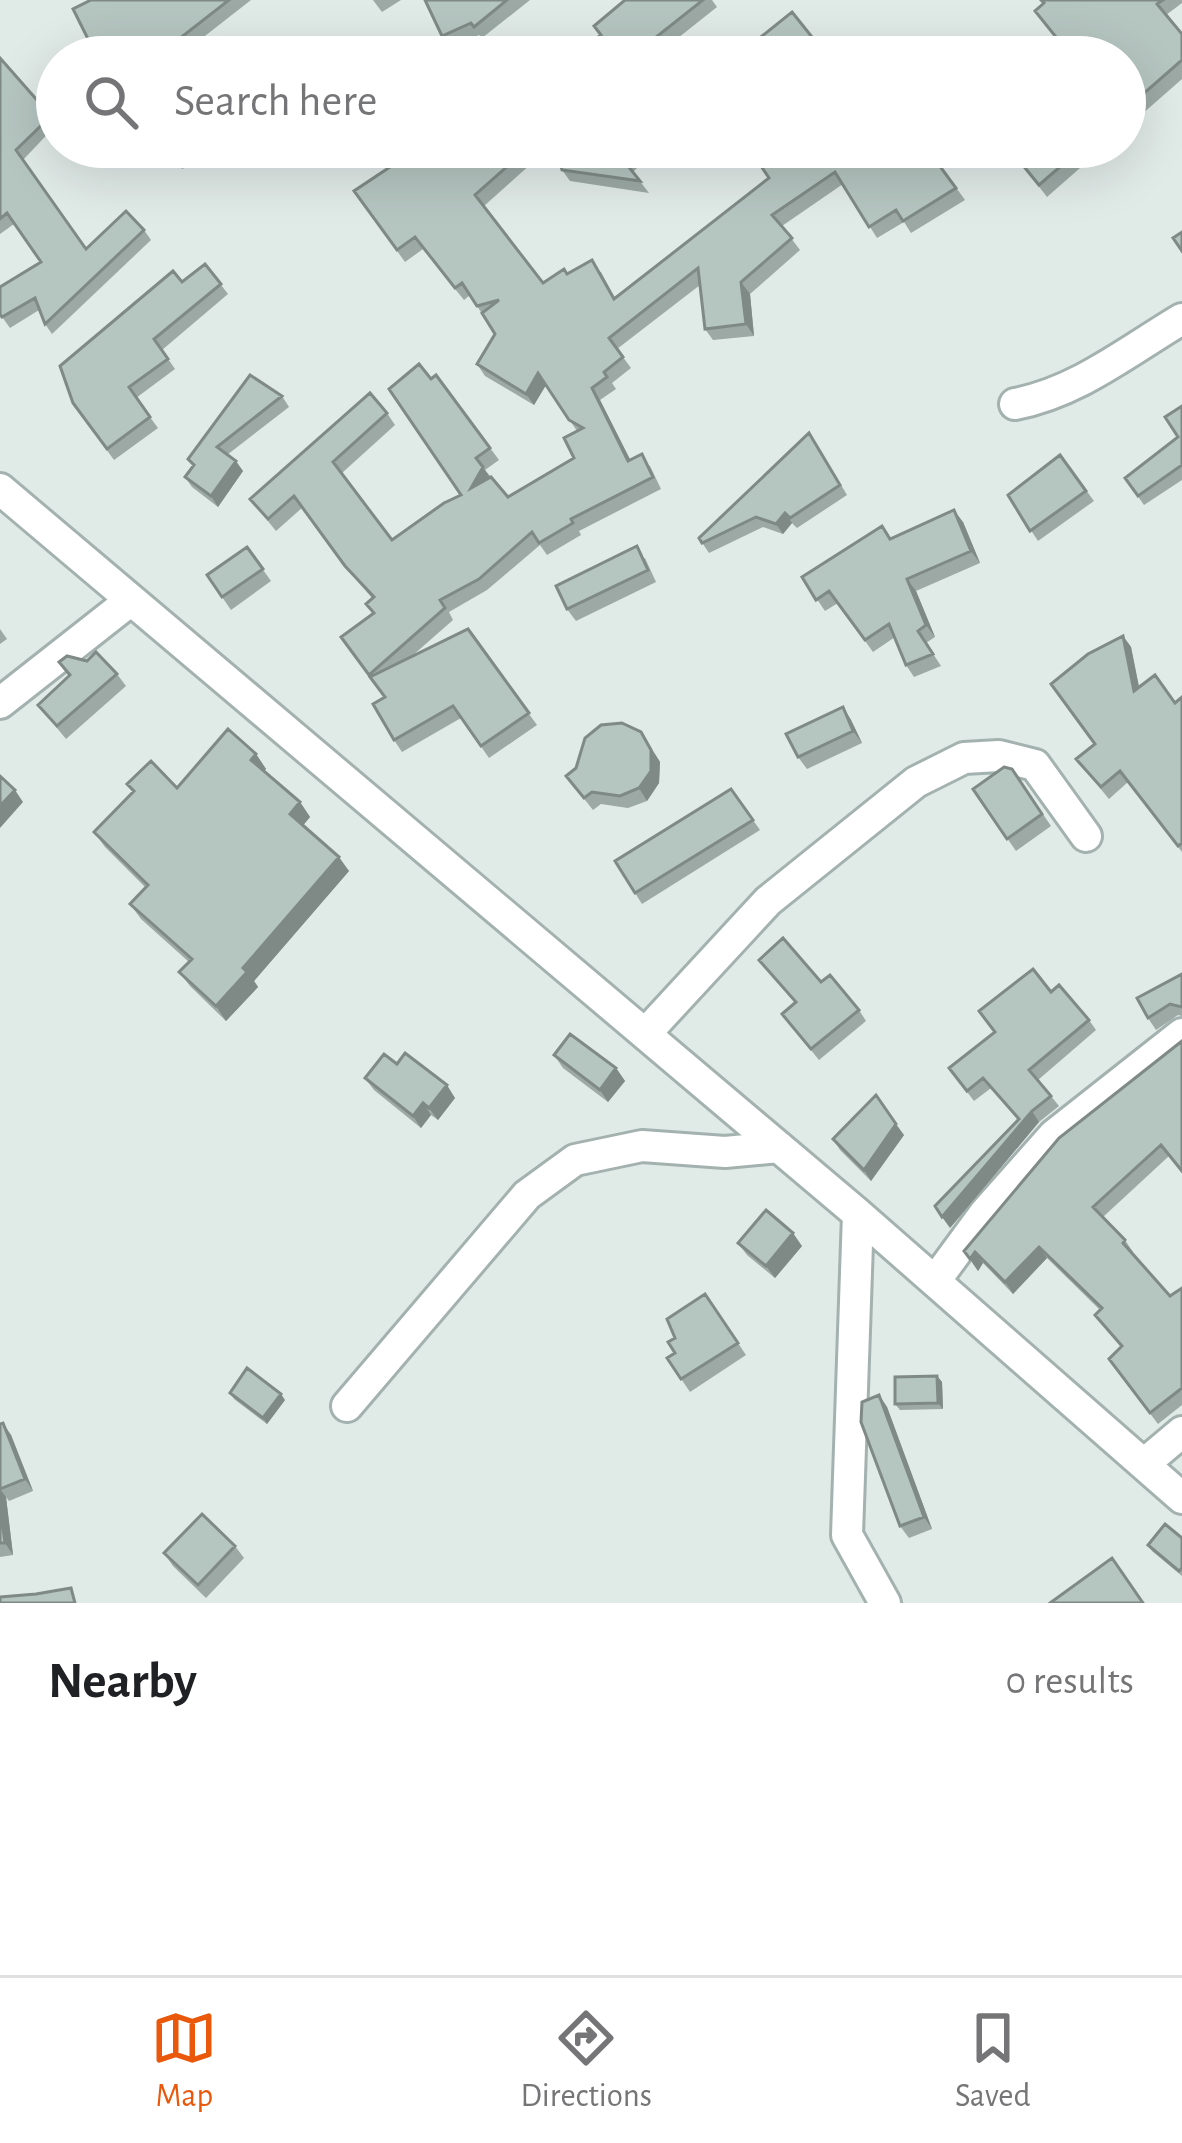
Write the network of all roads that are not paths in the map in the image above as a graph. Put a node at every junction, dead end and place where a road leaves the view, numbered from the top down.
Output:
1 (1182, 319) edge
2 (1015, 404) dead end
3 (0, 489) edge
4 (131, 600) junction
5 (0, 704) edge
6 (1086, 836) dead end
7 (645, 1034) junction
8 (1182, 1034) edge
9 (779, 1147) junction
10 (858, 1214) junction
11 (934, 1281) junction
12 (346, 1406) dead end
13 (1182, 1432) edge
14 (1144, 1464) junction
15 (1182, 1498) edge
16 (885, 1603) edge

1 - 2 street
3 - 4 street
4 - 5 street
4 - 7 street
6 - 7 street
7 - 9 street
8 - 11 street
9 - 10 street
9 - 12 street
10 - 11 street
10 - 16 street
11 - 14 street
13 - 14 street
14 - 15 street

